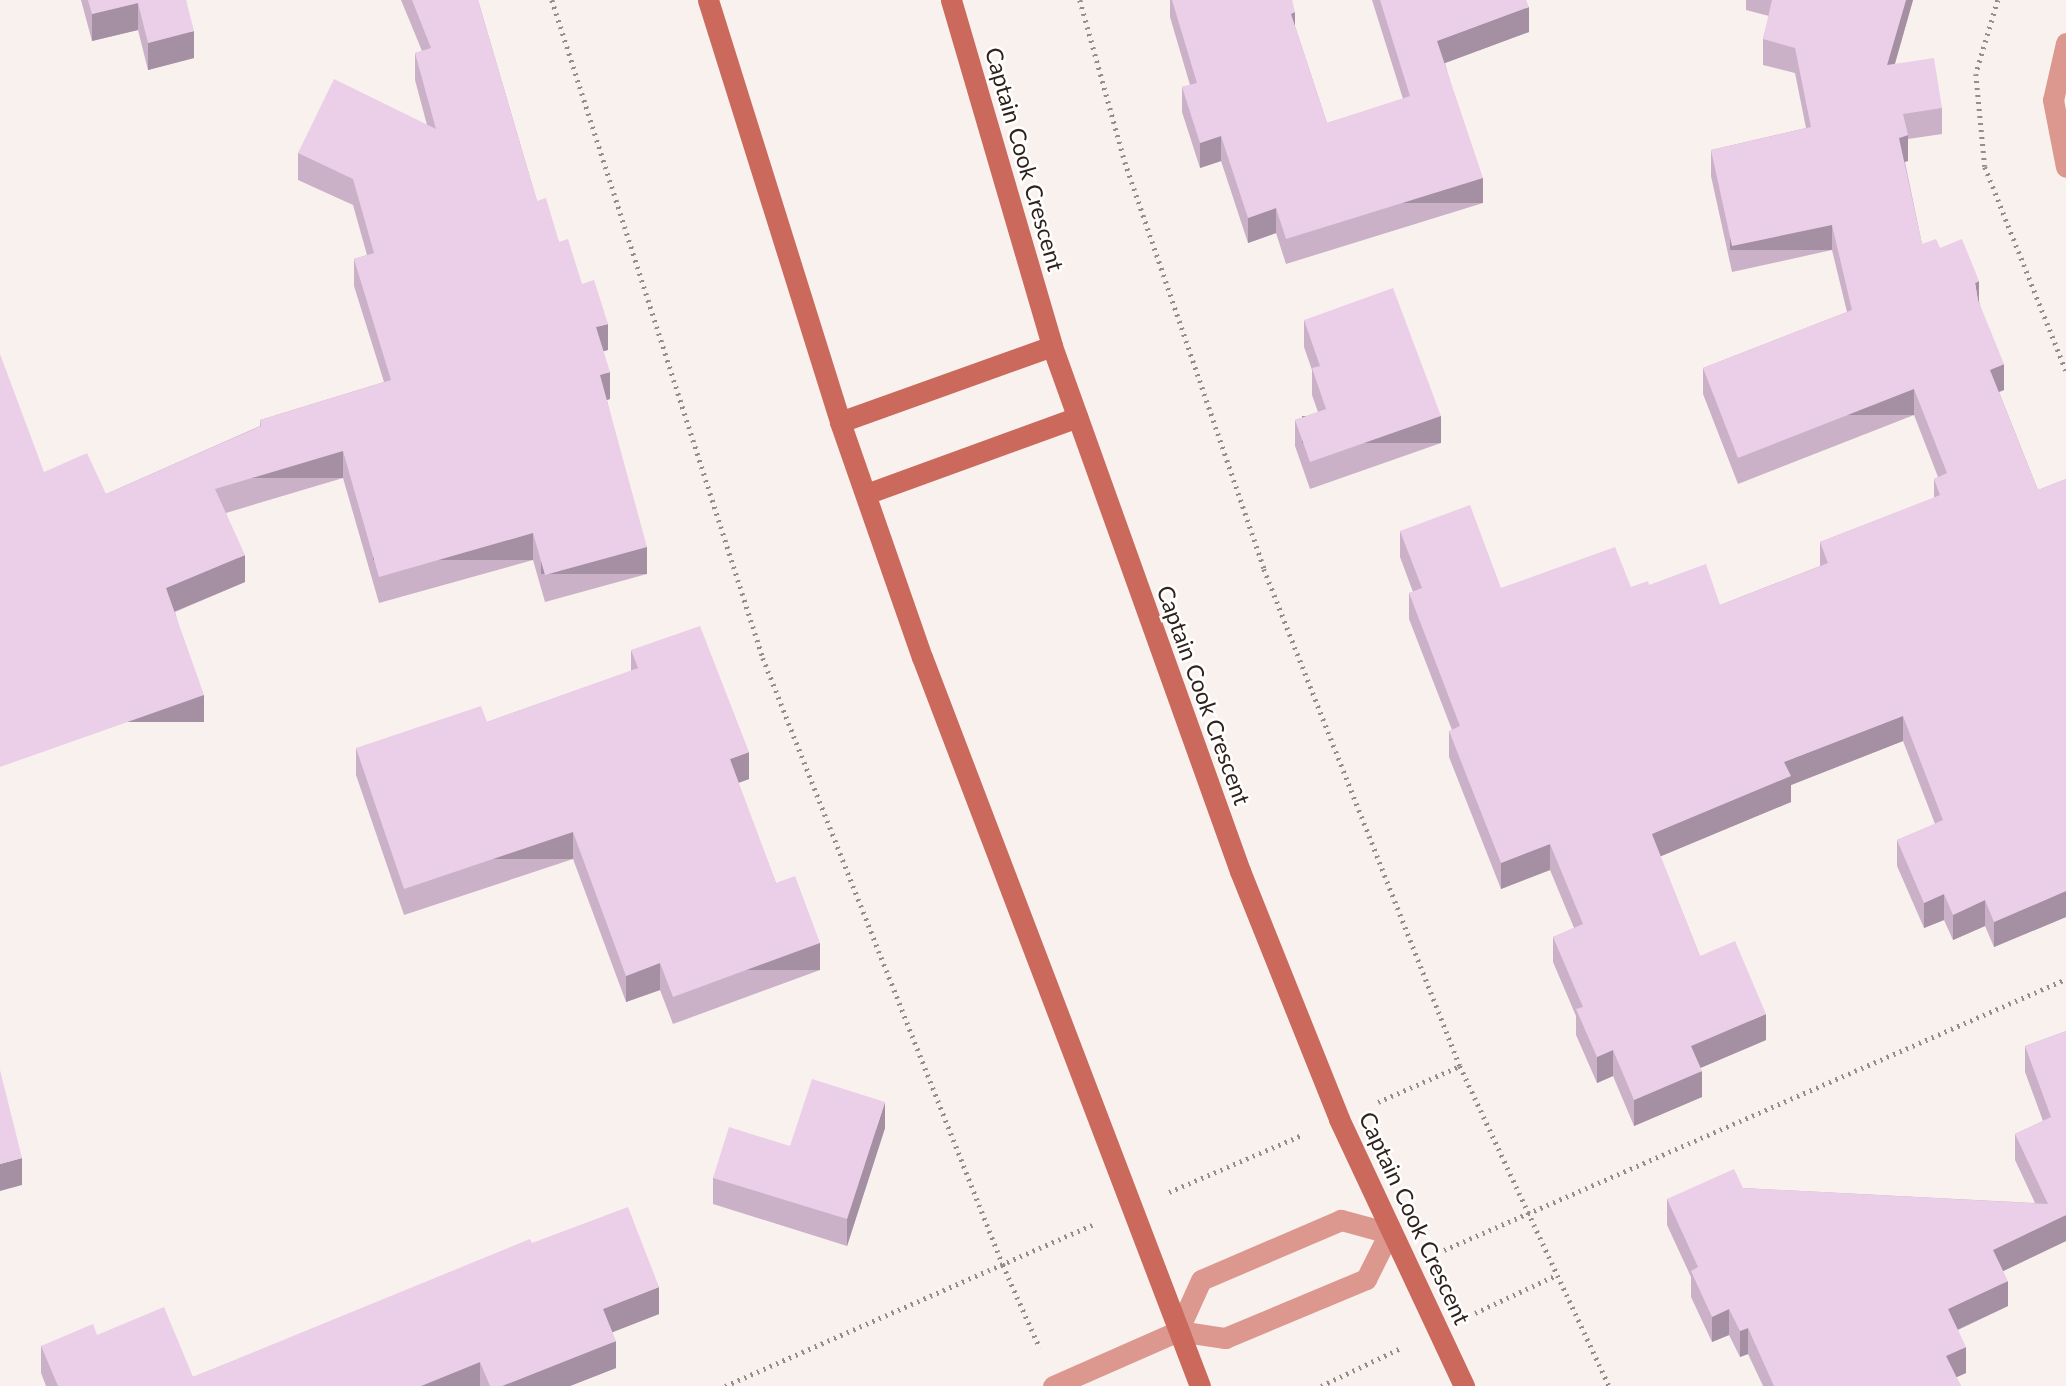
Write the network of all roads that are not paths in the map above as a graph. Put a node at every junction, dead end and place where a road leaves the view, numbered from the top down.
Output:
1 (708, 0) edge
2 (951, 0) edge
3 (2066, 43) edge
4 (2066, 167) edge
5 (1052, 346) junction
6 (1077, 417) junction
7 (840, 422) junction
8 (866, 494) junction
9 (1390, 1233) junction
10 (1178, 1331) junction
11 (1055, 1385) edge
12 (1200, 1386) edge
13 (1464, 1386) edge

1 - 7 main road
2 - 5 main road, Captain Cook Crescent
3 - 4 street
5 - 6 main road, Captain Cook Crescent
5 - 7 main road
6 - 8 main road
6 - 9 main road, Captain Cook Crescent
7 - 8 main road
8 - 10 main road
9 - 10 street
9 - 10 street
9 - 13 main road, Captain Cook Crescent
10 - 11 street
10 - 12 main road

